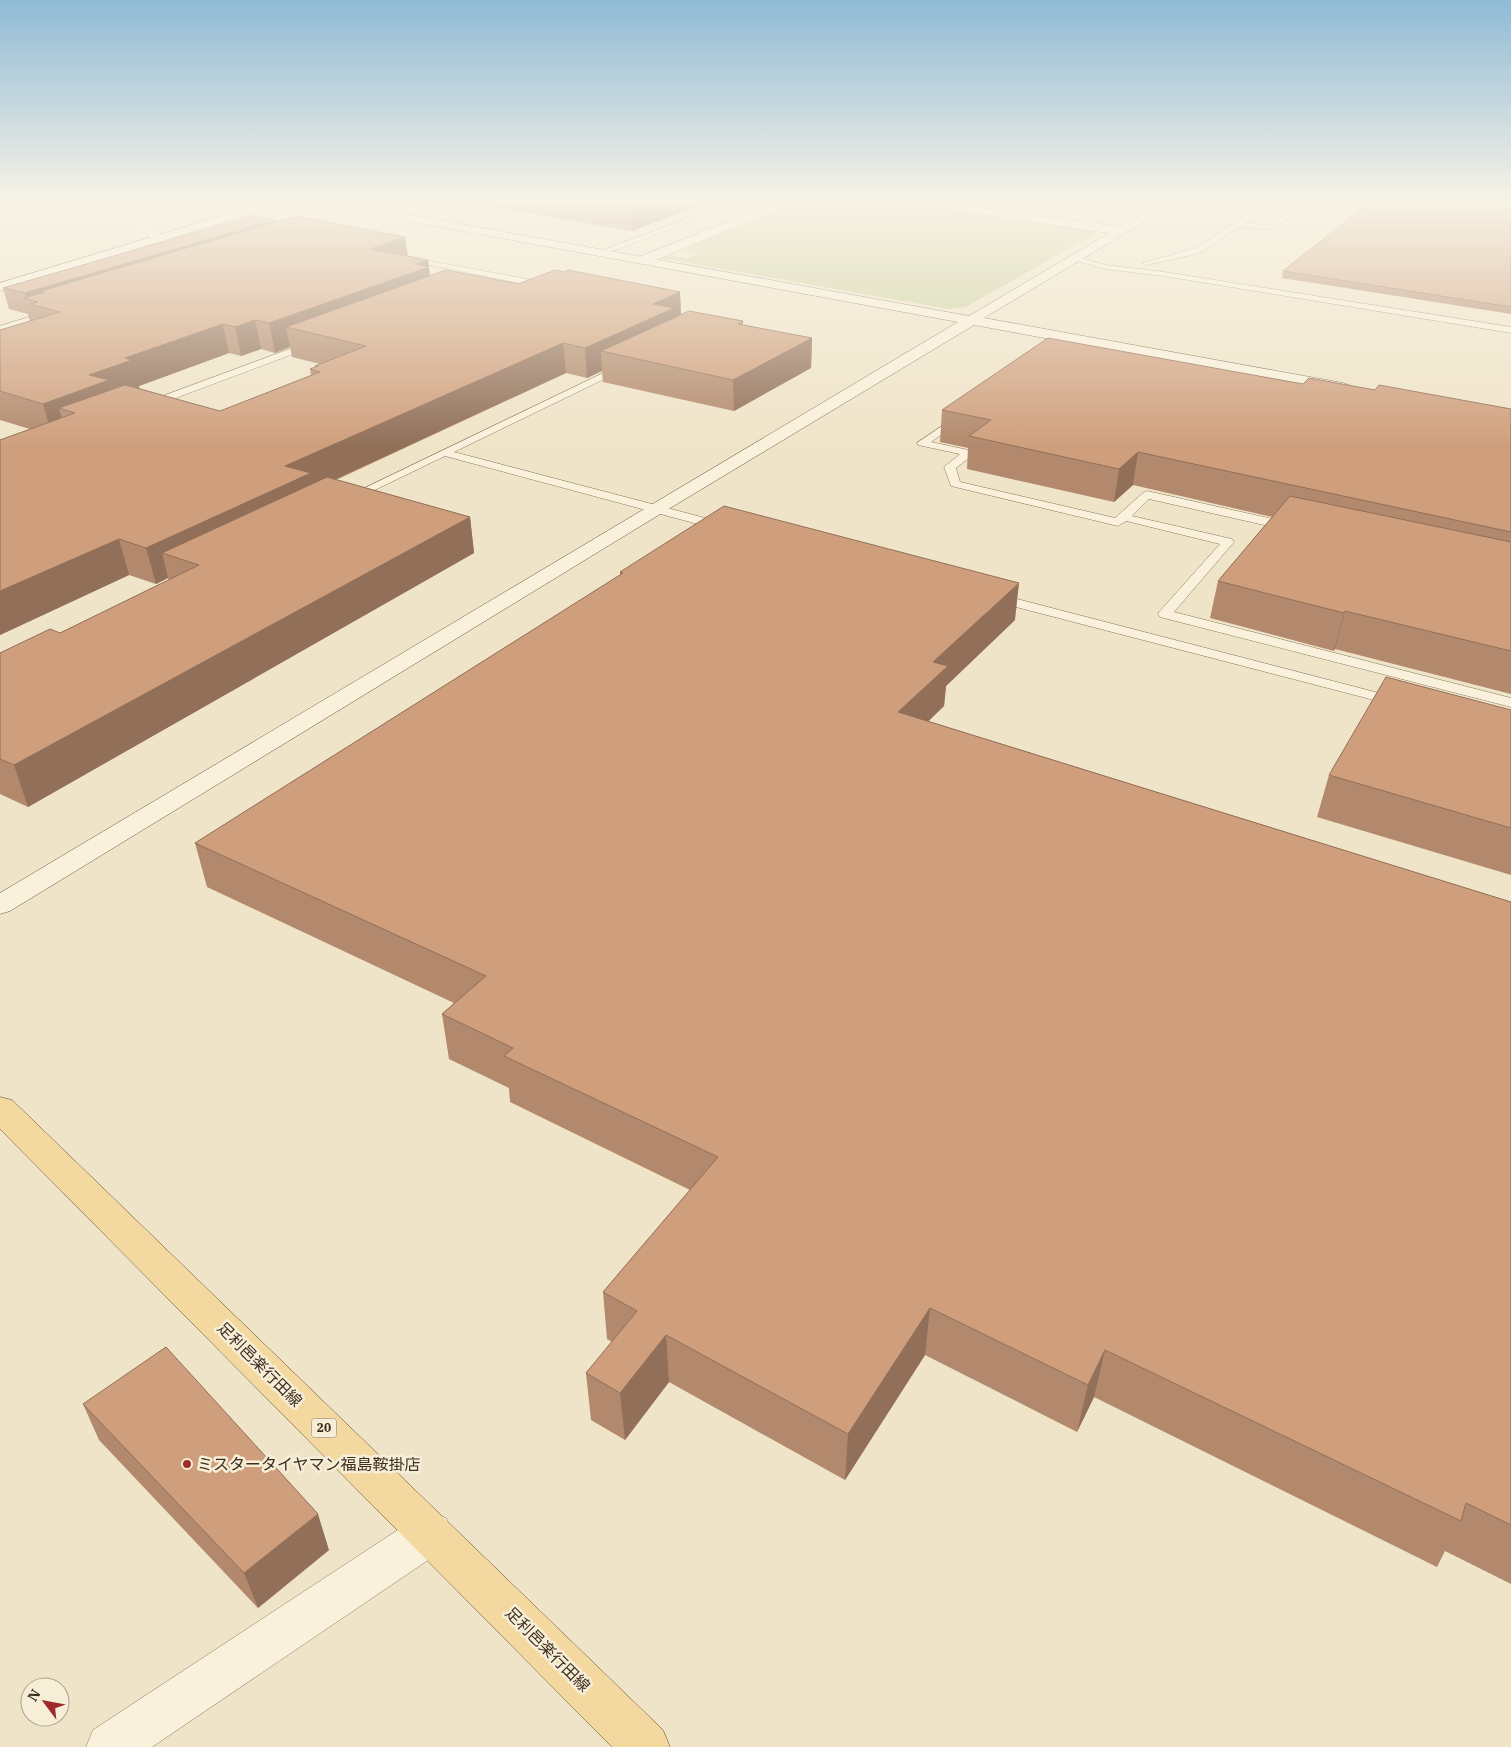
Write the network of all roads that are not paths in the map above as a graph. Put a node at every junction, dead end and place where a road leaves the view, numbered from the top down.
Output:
1 (541, 285) edge
2 (778, 285) edge
3 (1033, 285) edge
4 (1229, 285) edge
5 (560, 288) edge
6 (66, 309) edge
7 (973, 320) junction
8 (0, 329) edge
9 (1511, 330) edge
10 (326, 338) edge
11 (631, 363) edge
12 (1355, 390) edge
13 (140, 408) edge
14 (970, 410) edge
15 (445, 452) junction
16 (338, 504) edge
17 (655, 509) junction
18 (1123, 517) junction
19 (1300, 528) edge
20 (738, 531) edge
21 (980, 594) edge
22 (1511, 703) edge
23 (1414, 707) edge
24 (0, 905) edge
25 (0, 1109) edge
26 (431, 1533) junction
27 (110, 1747) edge
28 (646, 1747) edge

1 - 5 lane
2 - 7 street
3 - 7 street
4 - 9 lane
6 - 8 lane
7 - 12 street
7 - 17 street
10 - 13 lane
11 - 15 lane
14 - 18 lane
15 - 16 lane
15 - 17 lane
17 - 20 lane
17 - 24 street
18 - 19 lane
18 - 22 lane
21 - 23 lane
25 - 26 main road, 足利邑楽行田線 / 20
26 - 27 street
26 - 28 main road, 足利邑楽行田線 / 20

